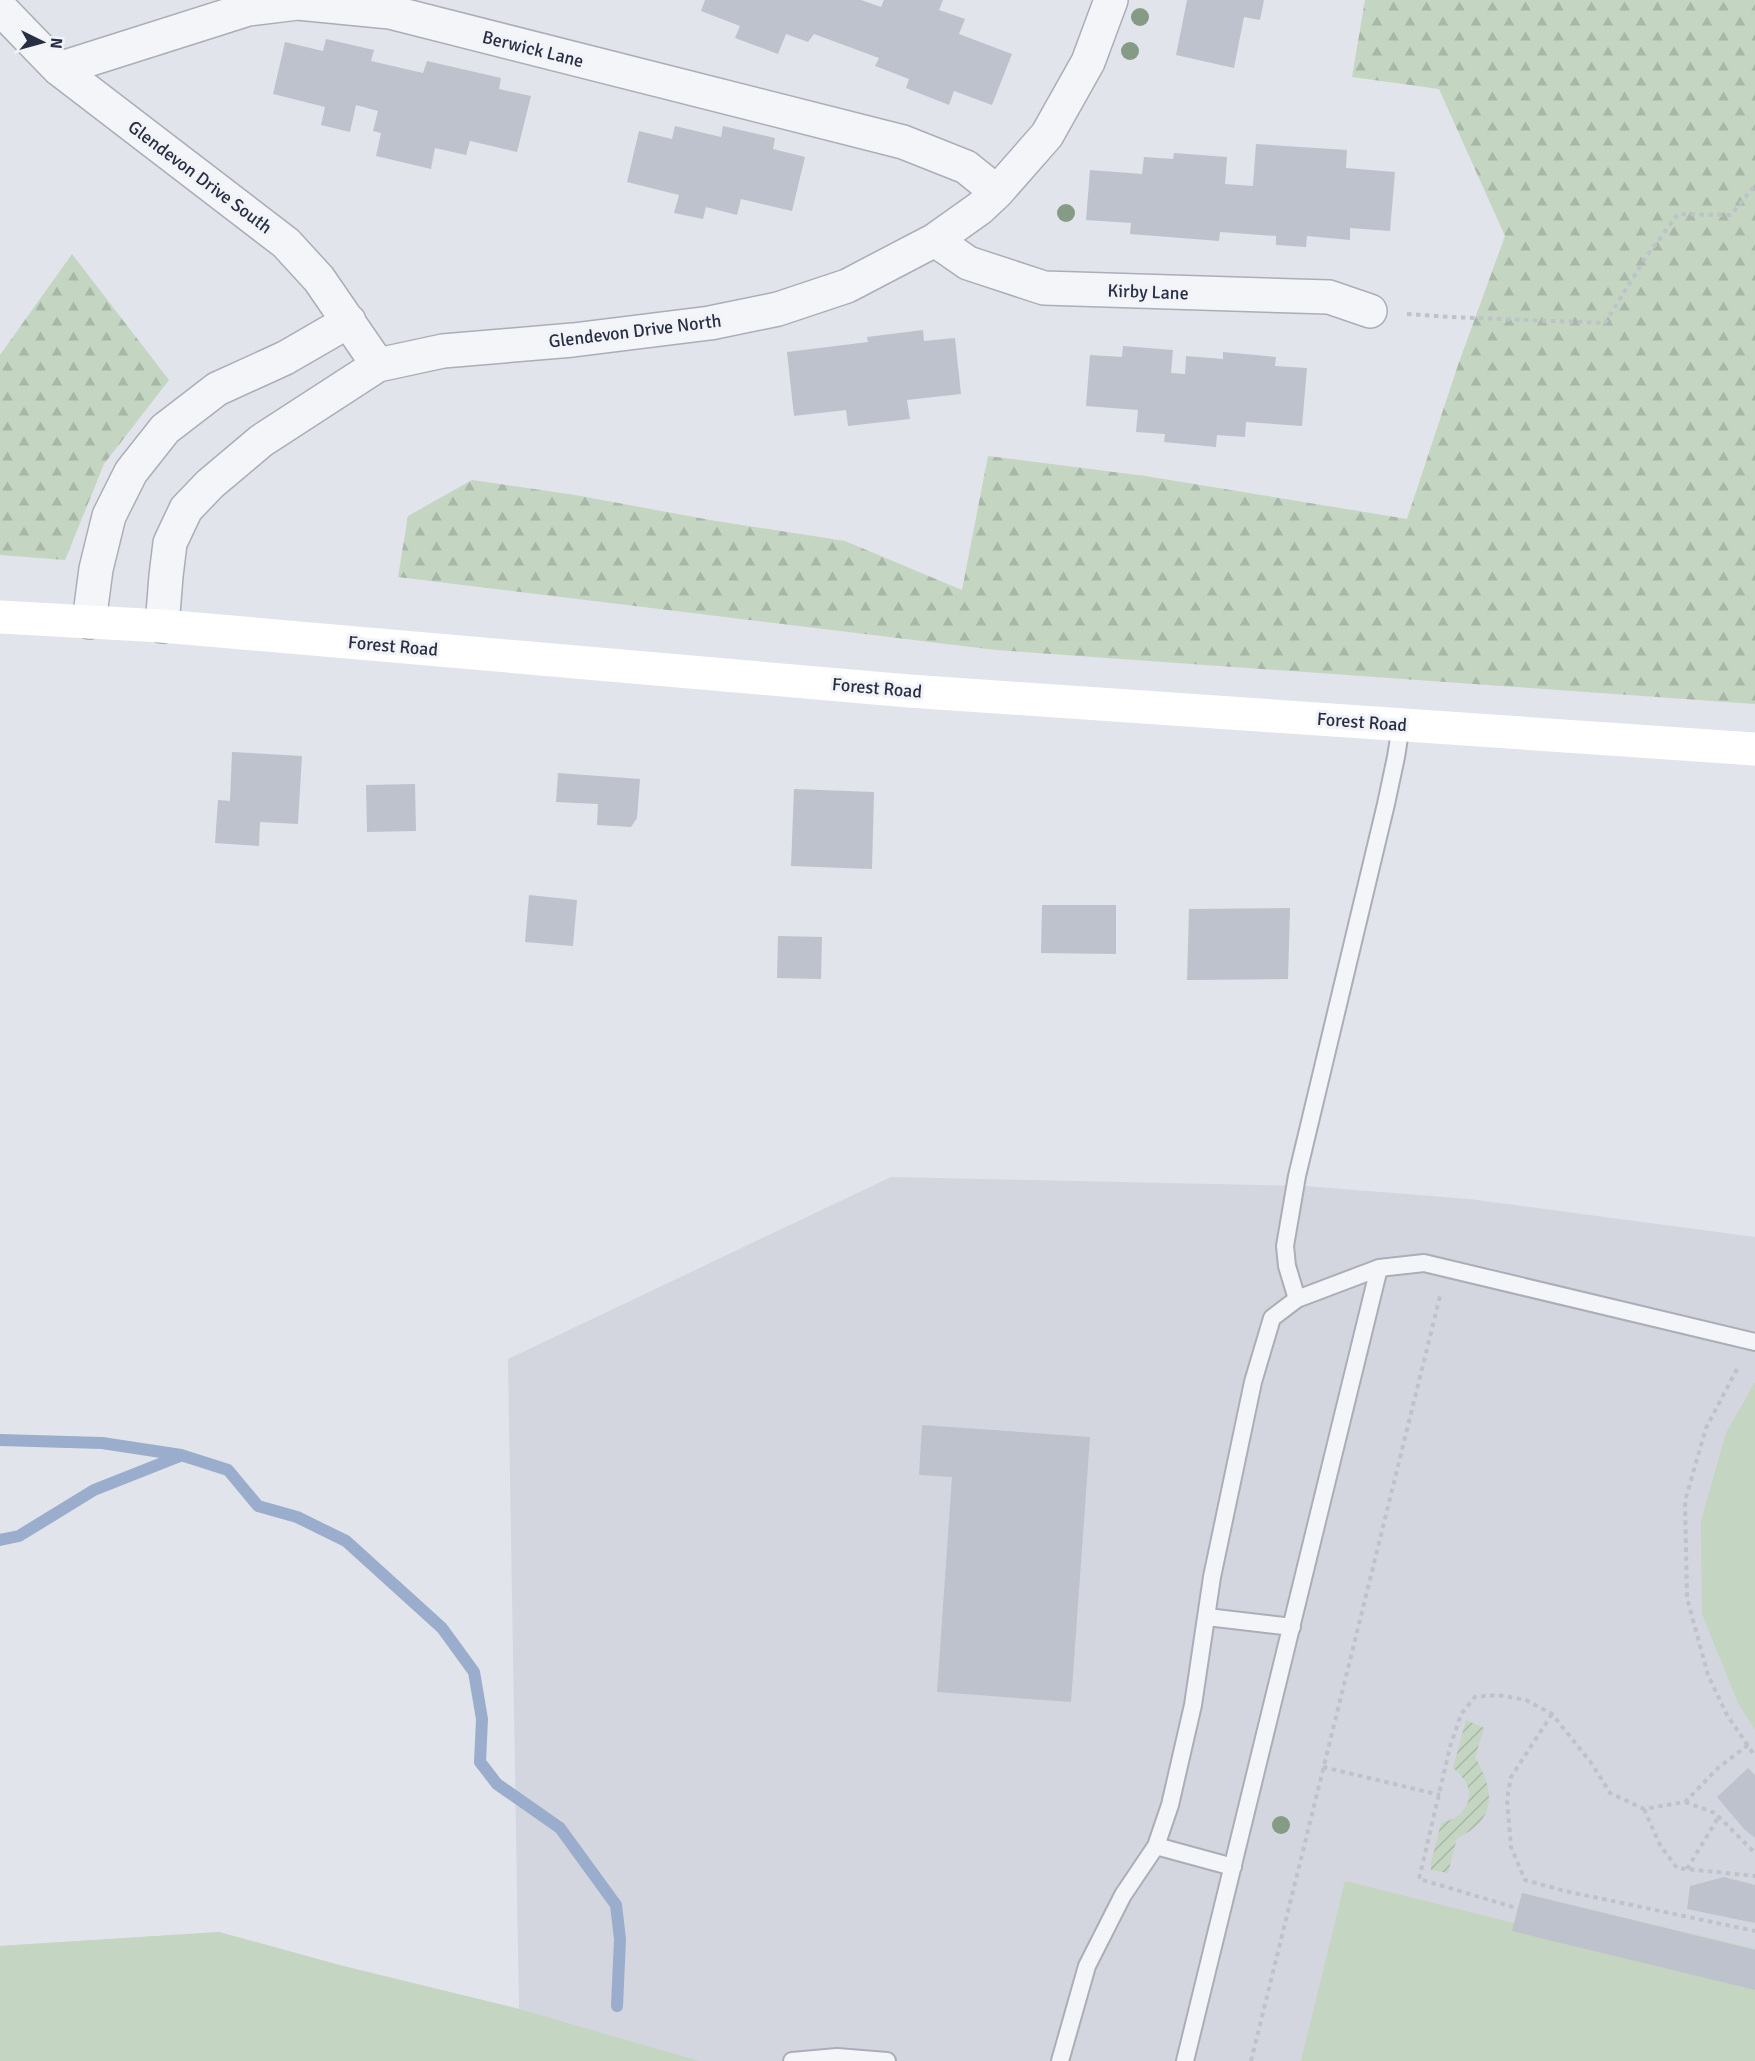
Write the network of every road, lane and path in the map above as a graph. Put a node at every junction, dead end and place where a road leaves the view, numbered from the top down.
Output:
1 (1111, 0) edge
2 (0, 8) edge
3 (59, 69) junction
4 (1755, 184) edge
5 (997, 192) junction
6 (935, 240) junction
7 (1370, 311) joint
8 (349, 321) junction
9 (378, 365) junction
10 (0, 617) edge
11 (89, 622) junction
12 (162, 626) junction
13 (1401, 725) junction
14 (1755, 749) edge
15 (1379, 1268) junction
16 (1447, 1269) junction
17 (1298, 1299) junction
18 (1753, 1342) edge
19 (1207, 1617) junction
20 (1292, 1627) junction
21 (1552, 1713) junction
22 (1748, 1745) junction
23 (1755, 1756) edge
24 (1323, 1767) junction
25 (1440, 1795) junction
26 (1684, 1802) junction
27 (1644, 1809) junction
28 (1719, 1816) junction
29 (1156, 1846) junction
30 (1755, 1853) edge
31 (1233, 1867) junction
32 (1688, 1869) junction
33 (1755, 1876) edge
34 (1755, 1931) edge
35 (1755, 1974) edge
36 (792, 2061) edge
37 (887, 2061) edge
38 (1060, 2061) edge
39 (1185, 2061) edge
40 (1251, 2061) edge

1 - 5 street, Glendevon Drive North
2 - 3 street, Glendevon Drive South
3 - 5 street, Berwick Lane
3 - 8 street, Glendevon Drive South
4 - 7 path
5 - 6 street, Glendevon Drive North
6 - 7 street, Kirby Lane
6 - 9 street, Glendevon Drive North
8 - 9 street, Glendevon Drive South
8 - 11 street
9 - 12 street, Glendevon Drive North
10 - 11 main road, Forest Road
11 - 12 main road, Forest Road
12 - 13 main road, Forest Road
13 - 14 main road, Forest Road
13 - 17 lane
15 - 16 lane
15 - 17 lane
15 - 20 lane
16 - 18 lane
16 - 24 path
17 - 19 lane
18 - 22 path
19 - 20 lane
19 - 29 lane
20 - 31 lane
21 - 25 path
21 - 27 path
21 - 34 path
22 - 23 path
22 - 26 path
24 - 25 path
24 - 40 path
25 - 35 path
26 - 27 path
26 - 28 path
27 - 32 path
28 - 30 path
28 - 32 path
29 - 31 lane
29 - 38 lane
31 - 39 lane
32 - 33 path
36 - 37 lane

